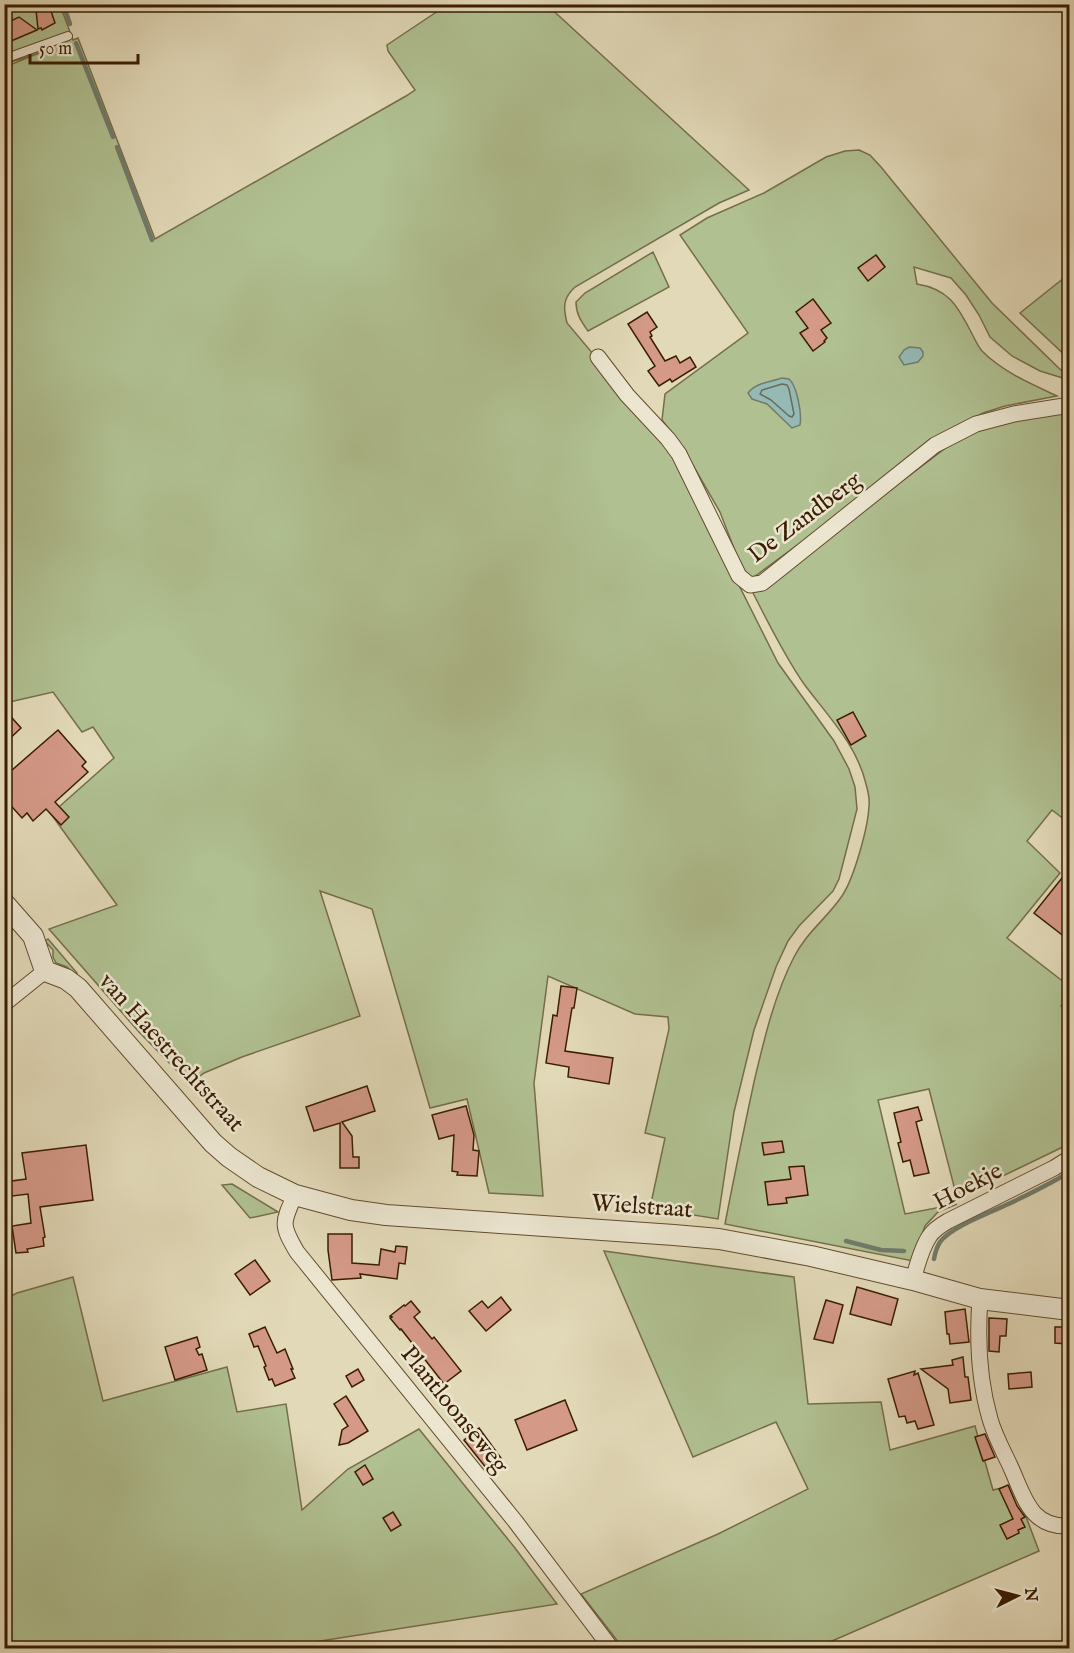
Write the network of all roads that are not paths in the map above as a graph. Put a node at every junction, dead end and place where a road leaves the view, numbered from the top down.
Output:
1 (68, 36) dead end
2 (4, 59) edge
3 (597, 357) dead end
4 (1070, 405) edge
5 (4, 903) edge
6 (45, 971) junction
7 (4, 1004) edge
8 (1070, 1158) edge
9 (295, 1195) junction
10 (913, 1280) junction
11 (980, 1299) junction
12 (1070, 1310) edge
13 (1070, 1526) edge
14 (611, 1648) edge

1 - 2 lane
3 - 4 street, De Zandberg
5 - 6 street
6 - 7 street
6 - 9 street, van Haestrechtstraat
8 - 10 street, Hoekje
9 - 10 street, Wielstraat
9 - 14 street, Plantloonseweg
10 - 11 street, Wielstraat
11 - 12 street, Wielstraat
11 - 13 street

